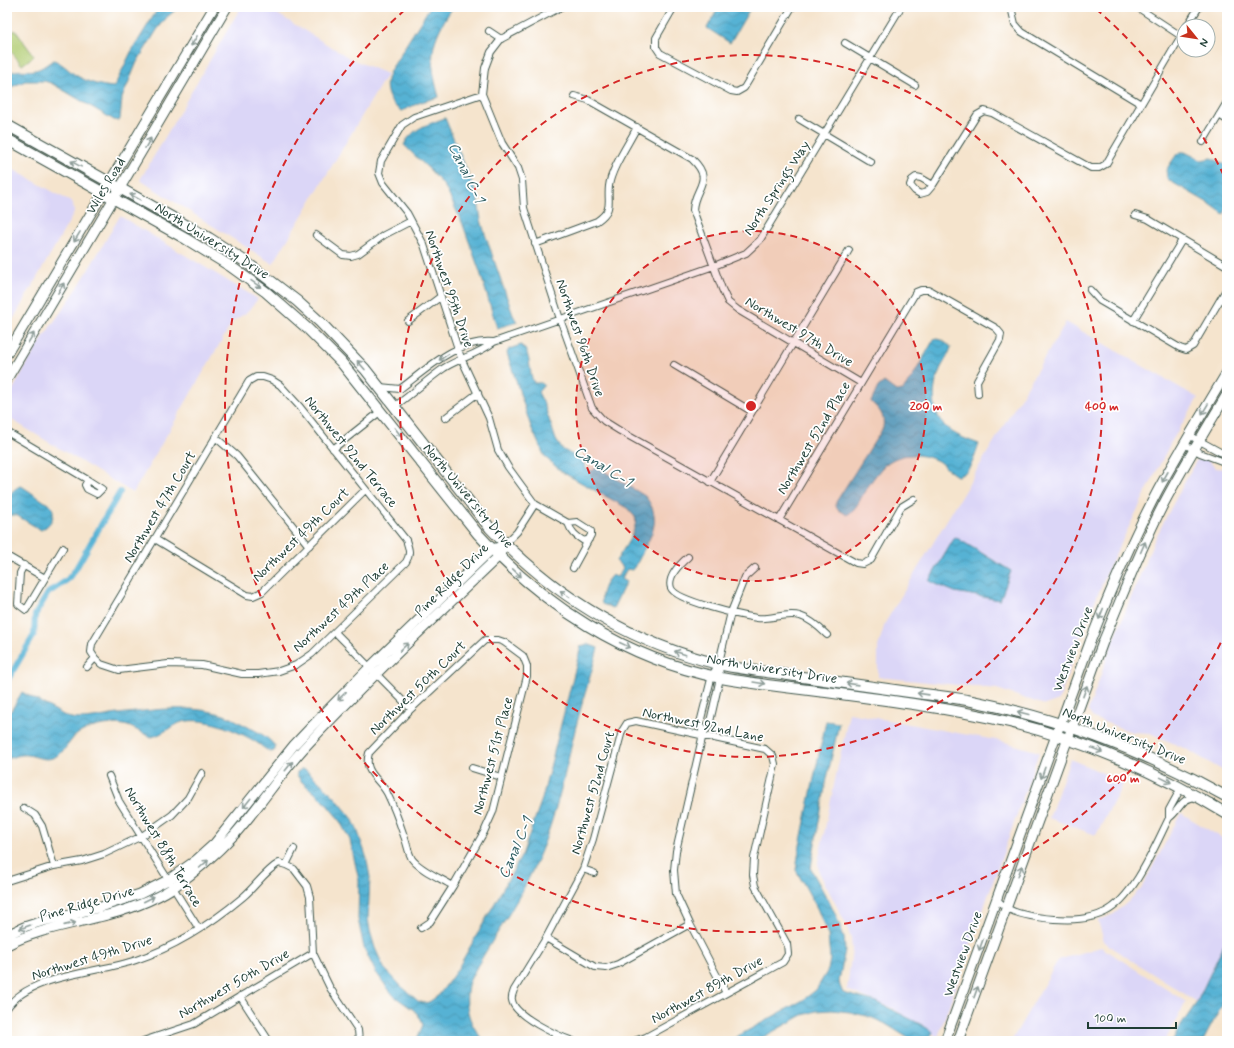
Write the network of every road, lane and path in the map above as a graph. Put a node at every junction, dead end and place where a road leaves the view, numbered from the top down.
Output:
1 (214, 7) edge
2 (227, 7) edge
3 (561, 7) edge
4 (674, 7) edge
5 (792, 7) edge
6 (901, 7) edge
7 (1011, 7) edge
8 (1199, 7) edge
9 (1140, 9) dead end
10 (1192, 18) edge
11 (1176, 29) edge
12 (489, 30) dead end
13 (502, 39) junction
14 (845, 43) dead end
15 (1176, 45) edge
16 (870, 58) junction
17 (915, 85) dead end
18 (482, 94) junction
19 (574, 96) dead end
20 (1227, 102) edge
21 (1141, 104) junction
22 (1219, 115) junction
23 (799, 119) dead end
24 (1227, 120) edge
25 (7, 126) edge
26 (637, 128) junction
27 (825, 134) junction
28 (7, 139) edge
29 (1203, 142) dead end
30 (871, 162) dead end
31 (110, 183) junction
32 (933, 185) dead end
33 (121, 189) junction
34 (104, 193) junction
35 (114, 199) junction
36 (1135, 215) dead end
37 (411, 221) junction
38 (316, 235) dead end
39 (1182, 240) junction
40 (535, 244) junction
41 (848, 250) dead end
42 (714, 266) junction
43 (1227, 266) edge
44 (1227, 288) edge
45 (1090, 290) dead end
46 (440, 297) junction
47 (560, 319) junction
48 (408, 321) dead end
49 (1133, 321) junction
50 (494, 342) junction
51 (794, 343) junction
52 (458, 348) junction
53 (7, 354) edge
54 (461, 358) junction
55 (674, 365) dead end
56 (1227, 372) edge
57 (263, 377) joint
58 (7, 379) edge
59 (861, 383) junction
60 (380, 387) junction
61 (365, 390) junction
62 (478, 393) junction
63 (978, 394) dead end
64 (1227, 394) edge
65 (395, 406) junction
66 (381, 411) junction
67 (751, 411) junction
68 (445, 418) dead end
69 (7, 432) edge
70 (415, 433) junction
71 (1189, 435) junction
72 (215, 437) junction
73 (1199, 441) junction
74 (1184, 444) junction
75 (333, 449) junction
76 (1194, 450) junction
77 (1227, 454) edge
78 (1227, 463) edge
79 (88, 480) dead end
80 (710, 482) junction
81 (365, 490) junction
82 (914, 499) dead end
83 (535, 504) junction
84 (779, 520) junction
85 (568, 523) junction
86 (155, 539) junction
87 (589, 539) junction
88 (505, 544) junction
89 (309, 546) junction
90 (63, 548) dead end
91 (410, 551) joint
92 (495, 553) junction
93 (7, 556) edge
94 (688, 557) dead end
95 (24, 565) junction
96 (573, 568) dead end
97 (755, 568) dead end
98 (45, 578) junction
99 (731, 612) junction
100 (335, 632) junction
101 (827, 635) dead end
102 (491, 639) joint
103 (94, 658) junction
104 (719, 664) junction
105 (87, 667) dead end
106 (373, 671) junction
107 (716, 676) junction
108 (890, 689) junction
109 (872, 698) junction
110 (704, 707) junction
111 (411, 709) junction
112 (713, 709) junction
113 (626, 723) joint
114 (1061, 724) junction
115 (1072, 728) junction
116 (703, 734) junction
117 (1056, 736) junction
118 (1068, 740) junction
119 (472, 768) dead end
120 (202, 773) dead end
121 (109, 776) dead end
122 (501, 776) junction
123 (1181, 788) junction
124 (1223, 795) edge
125 (1199, 797) junction
126 (24, 808) dead end
127 (1227, 814) edge
128 (1169, 818) junction
129 (142, 836) junction
130 (294, 849) dead end
131 (286, 865) junction
132 (54, 866) junction
133 (583, 869) junction
134 (594, 873) dead end
135 (7, 881) edge
136 (170, 884) junction
137 (453, 886) junction
138 (996, 904) junction
139 (1007, 908) junction
140 (690, 924) junction
141 (421, 928) dead end
142 (199, 929) junction
143 (7, 935) edge
144 (546, 938) junction
145 (7, 945) edge
146 (314, 953) junction
147 (788, 954) joint
148 (726, 993) junction
149 (240, 996) junction
150 (7, 1008) edge
151 (359, 1040) edge
152 (143, 1041) edge
153 (269, 1041) edge
154 (572, 1041) edge
155 (634, 1041) edge
156 (945, 1041) edge
157 (958, 1041) edge

1 -> 31 street, Wiles Road
33 -> 2 street, Wiles Road
3 - 13 street
4 - 5 street
6 - 16 street, North Springs Way
7 - 21 street
8 - 10 street
9 - 11 street
12 - 13 street
13 - 18 street
14 - 16 street
15 - 21 street
16 - 17 street
16 - 27 street, North Springs Way
18 - 37 street, Northwest 95th Drive
18 - 40 street, Northwest 96th Drive
19 - 26 street, Northwest 97th Drive
20 - 22 street
21 - 32 street
22 - 24 street
22 - 29 street
23 - 27 street
31 -> 25 main road, North University Drive
26 - 40 street
26 - 42 street, Northwest 97th Drive
27 - 30 street
27 - 42 street, North Springs Way
28 - 34 main road, North University Drive
31 - 33 main road, North University Drive
31 - 34 street, Wiles Road
33 - 35 street, Wiles Road
60 -> 33 main road, North University Drive
34 - 35 main road, North University Drive
34 -> 53 street, Wiles Road
58 -> 35 street, Wiles Road
35 -> 61 main road, North University Drive
36 - 39 street
37 - 38 street
37 - 46 street, Northwest 95th Drive
39 - 43 street
39 - 49 street
40 - 47 street, Northwest 96th Drive
41 - 51 street
42 - 47 street, North Springs Way
42 - 51 street, Northwest 97th Drive
44 - 49 street
45 - 49 street
46 - 48 street
46 - 52 street, Northwest 95th Drive
47 - 50 street, North Springs Way
47 - 80 street, Northwest 96th Drive
50 - 52 street, North Springs Way
50 - 54 street, North Springs Way
51 - 59 street, Northwest 97th Drive
51 - 67 street
52 - 54 street, Northwest 95th Drive
52 -> 60 street, North Springs Way
54 - 62 street, Northwest 95th Drive
54 - 65 street, North Springs Way
55 - 67 street
56 -> 71 street, Westview Drive
57 - 72 street, Northwest 47th Court
57 - 75 street, Northwest 92nd Terrace
59 - 63 street, Northwest 52nd Place
59 - 84 street, Northwest 52nd Place
60 - 65 main road, North University Drive
61 - 65 main road
61 - 66 main road, North University Drive
62 - 68 street
62 - 83 street, Northwest 95th Drive
64 - 73 street, Westview Drive
65 - 70 main road, North University Drive
66 - 70 main road
66 - 75 street
66 -> 92 main road, North University Drive
67 - 80 street
69 - 79 street
70 - 88 main road, North University Drive
71 - 73 street
71 - 74 street, Westview Drive
72 - 86 street, Northwest 47th Court
72 - 89 street
73 - 76 street, Westview Drive
73 - 77 street
74 - 76 street
74 -> 114 street, Westview Drive
75 - 81 street, Northwest 92nd Terrace
76 - 78 street
115 -> 76 street, Westview Drive
80 - 84 street, Northwest 96th Drive
81 - 89 street, Northwest 49th Court
81 - 91 street, Northwest 92nd Terrace
82 - 84 street, Northwest 96th Drive
83 - 85 street, Northwest 95th Drive
83 - 88 street
85 - 87 street, Northwest 95th Drive
85 - 87 street, Northwest 95th Drive
86 - 89 street, Northwest 49th Court
86 - 103 street, Northwest 47th Court
87 - 96 street
88 - 92 street, Pine Ridge Drive
104 -> 88 main road, North University Drive
90 - 98 street
91 - 100 street, Northwest 49th Place
92 - 106 street, Pine Ridge Drive
92 -> 107 main road, North University Drive
93 - 95 street
94 - 99 street
95 - 98 street
95 - 98 street
97 - 99 street
99 - 101 street
99 - 104 street
100 - 103 street, Northwest 49th Place
100 - 106 street
102 - 111 street, Northwest 50th Court
102 - 122 street, Northwest 51st Place
103 - 105 street
104 - 107 street
108 -> 104 main road, North University Drive
106 - 111 street
106 - 136 street, Pine Ridge Drive
107 -> 109 main road, North University Drive
107 - 110 street
107 - 112 street
108 - 109 main road
114 -> 108 main road, North University Drive
109 - 117 main road, North University Drive
110 - 112 street
110 - 116 street
111 - 137 street, Northwest 50th Court
112 - 116 street
113 - 116 street, Northwest 92nd Lane
113 - 133 street, Northwest 52nd Court
114 - 115 main road, North University Drive
114 - 117 street, Westview Drive
115 - 118 street, Westview Drive
115 - 124 main road, North University Drive
116 - 140 street
116 - 147 street, Northwest 92nd Lane
117 - 118 main road, North University Drive
117 -> 138 street, Westview Drive
118 -> 123 main road, North University Drive
139 -> 118 street, Westview Drive
119 - 122 street
120 - 129 street
121 - 129 street, Northwest 88th Terrace
122 - 137 street, Northwest 51st Place
123 - 124 main road
123 - 125 main road, North University Drive
123 - 128 street
125 - 127 main road, North University Drive
125 - 128 street
126 - 132 street
128 - 139 street
129 - 132 street
129 - 136 street, Northwest 88th Terrace
130 - 131 street
131 - 142 street, Northwest 49th Drive
131 - 146 street
132 - 135 street
133 - 134 street, Northwest 52nd Court
133 - 144 street, Northwest 52nd Court
136 - 142 street, Northwest 88th Terrace
136 -> 143 street, Pine Ridge Drive
145 -> 136 street, Pine Ridge Drive
137 - 141 street, Northwest 51st Place
138 - 139 street
138 -> 156 street, Westview Drive
157 -> 139 street, Westview Drive
140 - 144 street
140 - 148 street
142 - 150 street, Northwest 49th Drive
144 - 154 street, Northwest 52nd Court
146 - 149 street, Northwest 50th Drive
146 - 151 street
147 - 148 street, Northwest 89th Drive
148 - 155 street, Northwest 89th Drive
149 - 152 street, Northwest 50th Drive
149 - 153 street

